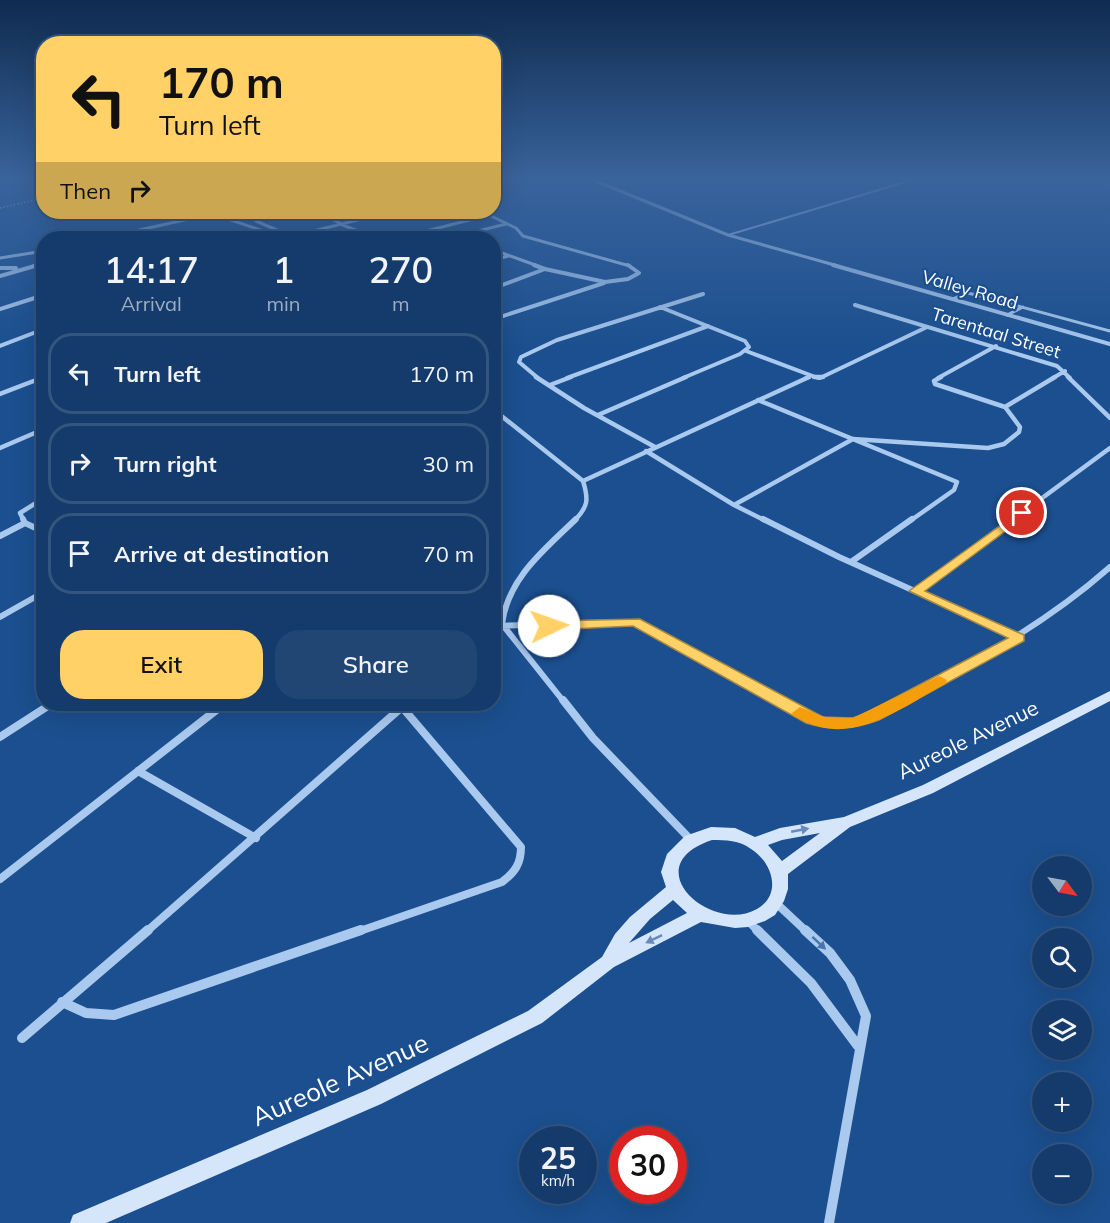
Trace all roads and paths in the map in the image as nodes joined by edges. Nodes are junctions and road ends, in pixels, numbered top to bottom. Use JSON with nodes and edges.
{"nodes":[{"id":1,"x":521,"y":234,"type":"edge"},
{"id":2,"x":731,"y":234,"type":"edge"},
{"id":3,"x":728,"y":235,"type":"joint"},
{"id":4,"x":36,"y":250,"type":"edge"},
{"id":5,"x":501,"y":253,"type":"edge"},
{"id":6,"x":0,"y":256,"type":"edge"},
{"id":7,"x":509,"y":256,"type":"junction"},
{"id":8,"x":501,"y":258,"type":"edge"},
{"id":9,"x":36,"y":265,"type":"edge"},
{"id":10,"x":0,"y":268,"type":"edge"},
{"id":11,"x":22,"y":268,"type":"junction"},
{"id":12,"x":544,"y":269,"type":"junction"},
{"id":13,"x":0,"y":276,"type":"edge"},
{"id":14,"x":605,"y":283,"type":"junction"},
{"id":15,"x":501,"y":285,"type":"edge"},
{"id":16,"x":703,"y":294,"type":"dead end"},
{"id":17,"x":36,"y":298,"type":"edge"},
{"id":18,"x":953,"y":299,"type":"junction"},
{"id":19,"x":855,"y":305,"type":"dead end"},
{"id":20,"x":660,"y":307,"type":"junction"},
{"id":21,"x":1023,"y":307,"type":"junction"},
{"id":22,"x":0,"y":309,"type":"edge"},
{"id":23,"x":1007,"y":315,"type":"junction"},
{"id":24,"x":501,"y":317,"type":"edge"},
{"id":25,"x":708,"y":326,"type":"junction"},
{"id":26,"x":927,"y":327,"type":"junction"},
{"id":27,"x":1110,"y":331,"type":"edge"},
{"id":28,"x":36,"y":332,"type":"edge"},
{"id":29,"x":1109,"y":344,"type":"edge"},
{"id":30,"x":0,"y":346,"type":"edge"},
{"id":31,"x":996,"y":346,"type":"junction"},
{"id":32,"x":746,"y":351,"type":"junction"},
{"id":33,"x":1065,"y":370,"type":"junction"},
{"id":34,"x":809,"y":377,"type":"junction"},
{"id":35,"x":36,"y":380,"type":"edge"},
{"id":36,"x":550,"y":386,"type":"junction"},
{"id":37,"x":0,"y":394,"type":"edge"},
{"id":38,"x":758,"y":400,"type":"junction"},
{"id":39,"x":1005,"y":406,"type":"junction"},
{"id":40,"x":598,"y":415,"type":"junction"},
{"id":41,"x":501,"y":416,"type":"edge"},
{"id":42,"x":1110,"y":418,"type":"edge"},
{"id":43,"x":36,"y":432,"type":"edge"},
{"id":44,"x":853,"y":439,"type":"junction"},
{"id":45,"x":655,"y":447,"type":"junction"},
{"id":46,"x":0,"y":448,"type":"edge"},
{"id":47,"x":1110,"y":448,"type":"edge"},
{"id":48,"x":646,"y":451,"type":"junction"},
{"id":49,"x":583,"y":481,"type":"junction"},
{"id":50,"x":36,"y":503,"type":"edge"},
{"id":51,"x":734,"y":505,"type":"junction"},
{"id":52,"x":25,"y":523,"type":"junction"},
{"id":53,"x":36,"y":528,"type":"edge"},
{"id":54,"x":0,"y":536,"type":"edge"},
{"id":55,"x":850,"y":562,"type":"junction"},
{"id":56,"x":1110,"y":567,"type":"edge"},
{"id":57,"x":916,"y":591,"type":"junction"},
{"id":58,"x":36,"y":596,"type":"edge"},
{"id":59,"x":501,"y":611,"type":"edge"},
{"id":60,"x":0,"y":617,"type":"edge"},
{"id":61,"x":501,"y":625,"type":"edge"},
{"id":62,"x":501,"y":629,"type":"edge"},
{"id":63,"x":1019,"y":638,"type":"junction"},
{"id":64,"x":1109,"y":698,"type":"edge"},
{"id":65,"x":40,"y":711,"type":"edge"},
{"id":66,"x":215,"y":711,"type":"edge"},
{"id":67,"x":394,"y":711,"type":"edge"},
{"id":68,"x":406,"y":711,"type":"edge"},
{"id":69,"x":0,"y":736,"type":"edge"},
{"id":70,"x":138,"y":771,"type":"junction"},
{"id":71,"x":845,"y":823,"type":"junction"},
{"id":72,"x":256,"y":838,"type":"junction"},
{"id":73,"x":690,"y":839,"type":"junction"},
{"id":74,"x":756,"y":843,"type":"junction"},
{"id":75,"x":779,"y":872,"type":"junction"},
{"id":76,"x":0,"y":879,"type":"edge"},
{"id":77,"x":674,"y":891,"type":"junction"},
{"id":78,"x":776,"y":903,"type":"junction"},
{"id":79,"x":700,"y":915,"type":"junction"},
{"id":80,"x":748,"y":920,"type":"junction"},
{"id":81,"x":608,"y":962,"type":"junction"},
{"id":82,"x":62,"y":1002,"type":"junction"},
{"id":83,"x":22,"y":1038,"type":"dead end"},
{"id":84,"x":858,"y":1046,"type":"junction"},
{"id":85,"x":81,"y":1223,"type":"edge"},
{"id":86,"x":829,"y":1223,"type":"edge"}],
"edges":[{"from":1,"to":14,"type":"street"},
{"from":2,"to":3,"type":"lane"},
{"from":3,"to":18,"type":"street","name":"Valley Road"},
{"from":4,"to":6,"type":"street"},
{"from":5,"to":7,"type":"street"},
{"from":7,"to":8,"type":"street"},
{"from":7,"to":12,"type":"street"},
{"from":9,"to":11,"type":"street"},
{"from":10,"to":11,"type":"street"},
{"from":11,"to":13,"type":"street"},
{"from":12,"to":14,"type":"street"},
{"from":12,"to":15,"type":"street"},
{"from":14,"to":24,"type":"street"},
{"from":16,"to":20,"type":"street"},
{"from":17,"to":22,"type":"street"},
{"from":18,"to":21,"type":"lane"},
{"from":18,"to":23,"type":"street","name":"Valley Road"},
{"from":19,"to":26,"type":"street","name":"Tarentaal Street"},
{"from":20,"to":25,"type":"street"},
{"from":20,"to":36,"type":"street"},
{"from":21,"to":23,"type":"lane"},
{"from":21,"to":27,"type":"lane"},
{"from":23,"to":29,"type":"street","name":"Valley Road"},
{"from":25,"to":32,"type":"street"},
{"from":25,"to":36,"type":"street"},
{"from":26,"to":31,"type":"street","name":"Tarentaal Street"},
{"from":26,"to":34,"type":"street"},
{"from":28,"to":30,"type":"street"},
{"from":31,"to":33,"type":"street","name":"Tarentaal Street"},
{"from":31,"to":39,"type":"street"},
{"from":32,"to":34,"type":"street"},
{"from":32,"to":40,"type":"street"},
{"from":33,"to":39,"type":"street"},
{"from":33,"to":42,"type":"street","name":"Tarentaal Street"},
{"from":34,"to":38,"type":"street"},
{"from":35,"to":37,"type":"street"},
{"from":36,"to":40,"type":"street"},
{"from":38,"to":44,"type":"street"},
{"from":38,"to":45,"type":"street"},
{"from":39,"to":44,"type":"street"},
{"from":40,"to":45,"type":"street"},
{"from":41,"to":49,"type":"street"},
{"from":43,"to":46,"type":"street"},
{"from":44,"to":51,"type":"street"},
{"from":44,"to":55,"type":"street"},
{"from":45,"to":48,"type":"street"},
{"from":47,"to":57,"type":"street"},
{"from":48,"to":49,"type":"street"},
{"from":48,"to":51,"type":"street"},
{"from":49,"to":59,"type":"street"},
{"from":50,"to":52,"type":"street"},
{"from":51,"to":55,"type":"street"},
{"from":52,"to":53,"type":"street"},
{"from":52,"to":54,"type":"street"},
{"from":55,"to":57,"type":"street"},
{"from":56,"to":63,"type":"street"},
{"from":57,"to":63,"type":"street"},
{"from":58,"to":60,"type":"street"},
{"from":61,"to":63,"type":"street"},
{"from":62,"to":73,"type":"street"},
{"from":64,"to":71,"type":"street","name":"Aureole Avenue"},
{"from":65,"to":69,"type":"street"},
{"from":66,"to":70,"type":"street"},
{"from":67,"to":72,"type":"street"},
{"from":68,"to":82,"type":"street"},
{"from":70,"to":72,"type":"street"},
{"from":70,"to":76,"type":"street"},
{"from":74,"to":71,"type":"street","name":"Aureole Avenue","one_way":true},
{"from":71,"to":75,"type":"street","name":"Aureole Avenue"},
{"from":72,"to":82,"type":"street"},
{"from":73,"to":74,"type":"street"},
{"from":73,"to":77,"type":"street"},
{"from":74,"to":75,"type":"street"},
{"from":75,"to":78,"type":"street"},
{"from":77,"to":79,"type":"street"},
{"from":77,"to":81,"type":"street","name":"Aureole Avenue"},
{"from":78,"to":80,"type":"street"},
{"from":78,"to":84,"type":"street","one_way":true},
{"from":79,"to":80,"type":"street"},
{"from":79,"to":81,"type":"street","name":"Aureole Avenue","one_way":true},
{"from":80,"to":84,"type":"street"},
{"from":81,"to":85,"type":"street","name":"Aureole Avenue"},
{"from":82,"to":83,"type":"street"},
{"from":84,"to":86,"type":"street"}]}
